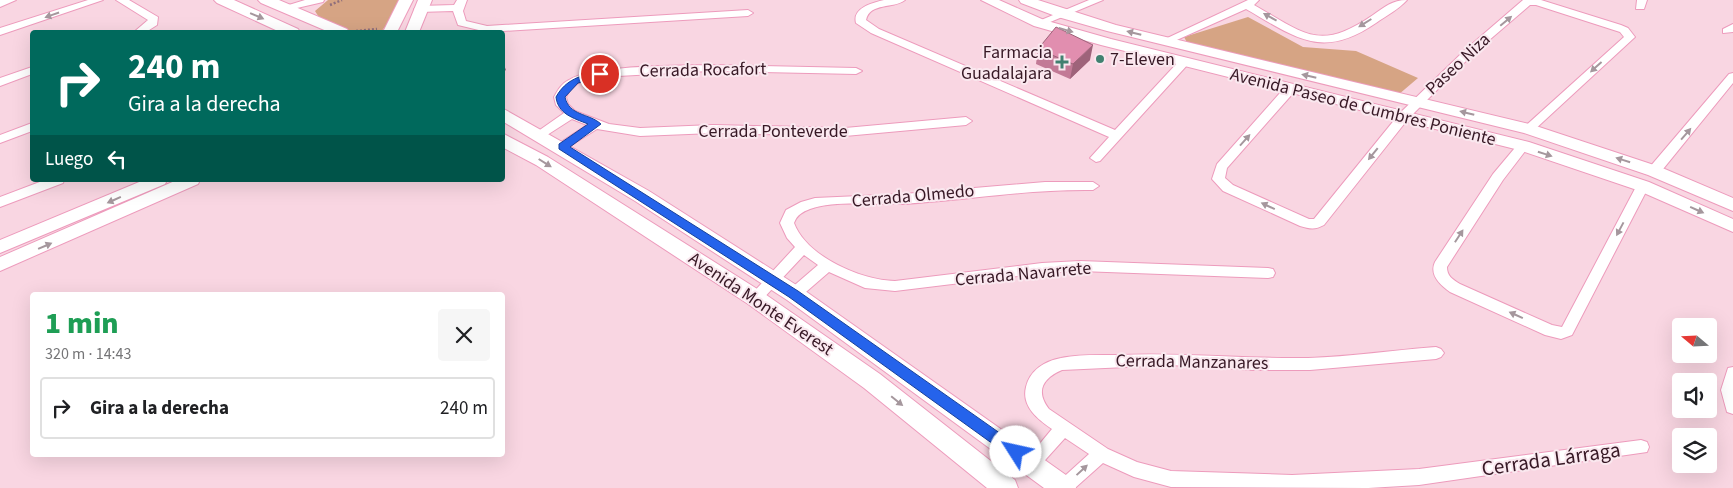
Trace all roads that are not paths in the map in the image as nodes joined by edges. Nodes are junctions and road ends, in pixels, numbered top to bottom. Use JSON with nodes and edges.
{"nodes":[{"id":1,"x":11,"y":0,"type":"edge"},
{"id":2,"x":98,"y":0,"type":"edge"},
{"id":3,"x":121,"y":0,"type":"edge"},
{"id":4,"x":222,"y":0,"type":"edge"},
{"id":5,"x":266,"y":0,"type":"edge"},
{"id":6,"x":406,"y":0,"type":"edge"},
{"id":7,"x":900,"y":0,"type":"edge"},
{"id":8,"x":988,"y":0,"type":"edge"},
{"id":9,"x":1026,"y":0,"type":"edge"},
{"id":10,"x":1098,"y":0,"type":"edge"},
{"id":11,"x":1402,"y":0,"type":"edge"},
{"id":12,"x":1252,"y":2,"type":"edge"},
{"id":13,"x":323,"y":3,"type":"edge"},
{"id":14,"x":460,"y":3,"type":"edge"},
{"id":15,"x":0,"y":4,"type":"edge"},
{"id":16,"x":422,"y":5,"type":"edge"},
{"id":17,"x":284,"y":8,"type":"junction"},
{"id":18,"x":748,"y":13,"type":"dead end"},
{"id":19,"x":1062,"y":14,"type":"junction"},
{"id":20,"x":1039,"y":22,"type":"junction"},
{"id":21,"x":143,"y":30,"type":"edge"},
{"id":22,"x":288,"y":30,"type":"edge"},
{"id":23,"x":342,"y":30,"type":"edge"},
{"id":24,"x":385,"y":30,"type":"edge"},
{"id":25,"x":413,"y":30,"type":"edge"},
{"id":26,"x":0,"y":32,"type":"edge"},
{"id":27,"x":1327,"y":40,"type":"joint"},
{"id":28,"x":1166,"y":41,"type":"junction"},
{"id":29,"x":1184,"y":62,"type":"junction"},
{"id":30,"x":30,"y":71,"type":"edge"},
{"id":31,"x":856,"y":71,"type":"dead end"},
{"id":32,"x":1733,"y":76,"type":"edge"},
{"id":33,"x":0,"y":82,"type":"edge"},
{"id":34,"x":1291,"y":88,"type":"junction"},
{"id":35,"x":1418,"y":101,"type":"junction"},
{"id":36,"x":505,"y":115,"type":"edge"},
{"id":37,"x":576,"y":116,"type":"junction"},
{"id":38,"x":1404,"y":116,"type":"junction"},
{"id":39,"x":966,"y":121,"type":"dead end"},
{"id":40,"x":596,"y":124,"type":"junction"},
{"id":41,"x":30,"y":128,"type":"edge"},
{"id":42,"x":1528,"y":129,"type":"junction"},
{"id":43,"x":540,"y":134,"type":"junction"},
{"id":44,"x":1116,"y":135,"type":"junction"},
{"id":45,"x":0,"y":139,"type":"edge"},
{"id":46,"x":505,"y":141,"type":"edge"},
{"id":47,"x":1523,"y":146,"type":"junction"},
{"id":48,"x":562,"y":147,"type":"junction"},
{"id":49,"x":1096,"y":158,"type":"dead end"},
{"id":50,"x":1654,"y":171,"type":"junction"},
{"id":51,"x":53,"y":182,"type":"edge"},
{"id":52,"x":154,"y":182,"type":"edge"},
{"id":53,"x":187,"y":182,"type":"edge"},
{"id":54,"x":1093,"y":186,"type":"dead end"},
{"id":55,"x":1643,"y":186,"type":"junction"},
{"id":56,"x":642,"y":196,"type":"junction"},
{"id":57,"x":0,"y":202,"type":"edge"},
{"id":58,"x":1733,"y":204,"type":"edge"},
{"id":59,"x":619,"y":211,"type":"junction"},
{"id":60,"x":1313,"y":225,"type":"joint"},
{"id":61,"x":1733,"y":226,"type":"edge"},
{"id":62,"x":0,"y":247,"type":"edge"},
{"id":63,"x":803,"y":248,"type":"junction"},
{"id":64,"x":815,"y":256,"type":"joint"},
{"id":65,"x":0,"y":264,"type":"edge"},
{"id":66,"x":828,"y":265,"type":"junction"},
{"id":67,"x":1268,"y":272,"type":"dead end"},
{"id":68,"x":772,"y":280,"type":"junction"},
{"id":69,"x":794,"y":294,"type":"junction"},
{"id":70,"x":755,"y":298,"type":"junction"},
{"id":71,"x":1436,"y":353,"type":"dead end"},
{"id":72,"x":894,"y":365,"type":"junction"},
{"id":73,"x":1733,"y":373,"type":"edge"},
{"id":74,"x":872,"y":381,"type":"junction"},
{"id":75,"x":1733,"y":407,"type":"edge"},
{"id":76,"x":1063,"y":428,"type":"junction"},
{"id":77,"x":1082,"y":440,"type":"joint"},
{"id":78,"x":1641,"y":447,"type":"dead end"},
{"id":79,"x":1102,"y":454,"type":"junction"},
{"id":80,"x":1032,"y":464,"type":"junction"},
{"id":81,"x":1006,"y":488,"type":"edge"},
{"id":82,"x":1064,"y":488,"type":"edge"}],
"edges":[{"from":1,"to":15,"type":"street"},
{"from":2,"to":26,"type":"street","one_way":true},
{"from":3,"to":21,"type":"street"},
{"from":4,"to":22,"type":"main road","one_way":true},
{"from":5,"to":17,"type":"main road"},
{"from":6,"to":24,"type":"street"},
{"from":7,"to":44,"type":"street"},
{"from":8,"to":20,"type":"street","name":"Avenida Paseo de Cumbres Poniente"},
{"from":9,"to":19,"type":"street","name":"Avenida Paseo de Cumbres Poniente"},
{"from":10,"to":19,"type":"street"},
{"from":11,"to":27,"type":"street","one_way":true},
{"from":27,"to":12,"type":"street","one_way":true},
{"from":12,"to":28,"type":"street"},
{"from":13,"to":17,"type":"street"},
{"from":14,"to":16,"type":"street"},
{"from":14,"to":18,"type":"street"},
{"from":16,"to":25,"type":"street"},
{"from":17,"to":23,"type":"main road"},
{"from":19,"to":20,"type":"street"},
{"from":28,"to":19,"type":"street","name":"Avenida Paseo de Cumbres Poniente","one_way":true},
{"from":20,"to":29,"type":"street","name":"Avenida Paseo de Cumbres Poniente","one_way":true},
{"from":35,"to":28,"type":"street","name":"Avenida Paseo de Cumbres Poniente","one_way":true},
{"from":29,"to":34,"type":"street","name":"Avenida Paseo de Cumbres Poniente"},
{"from":29,"to":44,"type":"street"},
{"from":30,"to":33,"type":"street"},
{"from":31,"to":37,"type":"street","name":"Cerrada Rocafort"},
{"from":50,"to":32,"type":"street","one_way":true},
{"from":34,"to":38,"type":"street","name":"Avenida Paseo de Cumbres Poniente"},
{"from":60,"to":34,"type":"street","one_way":true},
{"from":35,"to":38,"type":"street","name":"Paseo Niza"},
{"from":42,"to":35,"type":"street","name":"Avenida Paseo de Cumbres Poniente","one_way":true},
{"from":35,"to":42,"type":"street","name":"Paseo Niza","one_way":true},
{"from":36,"to":43,"type":"main road","name":"Avenida Monte Everest"},
{"from":37,"to":40,"type":"street","name":"Cerrada Ponteverde"},
{"from":37,"to":43,"type":"street"},
{"from":38,"to":47,"type":"street","name":"Avenida Paseo de Cumbres Poniente"},
{"from":38,"to":60,"type":"street","name":"Paseo Niza","one_way":true},
{"from":39,"to":40,"type":"street","name":"Cerrada Ponteverde"},
{"from":40,"to":48,"type":"street"},
{"from":41,"to":45,"type":"street"},
{"from":50,"to":42,"type":"street","name":"Avenida Paseo de Cumbres Poniente","one_way":true},
{"from":43,"to":48,"type":"main road","name":"Avenida Monte Everest"},
{"from":44,"to":49,"type":"street"},
{"from":46,"to":59,"type":"main road","name":"Avenida Monte Everest","one_way":true},
{"from":47,"to":55,"type":"street","name":"Avenida Paseo de Cumbres Poniente","one_way":true},
{"from":55,"to":47,"type":"street","one_way":true},
{"from":48,"to":56,"type":"main road","name":"Avenida Monte Everest"},
{"from":50,"to":58,"type":"street","name":"Avenida Paseo de Cumbres Poniente"},
{"from":51,"to":57,"type":"street"},
{"from":52,"to":62,"type":"street","one_way":true},
{"from":65,"to":53,"type":"street","one_way":true},
{"from":54,"to":63,"type":"street","name":"Cerrada Olmedo"},
{"from":55,"to":61,"type":"street","name":"Avenida Paseo de Cumbres Poniente","one_way":true},
{"from":56,"to":59,"type":"main road"},
{"from":56,"to":68,"type":"main road","name":"Avenida Monte Everest"},
{"from":59,"to":70,"type":"main road","name":"Avenida Monte Everest"},
{"from":63,"to":64,"type":"street","name":"Cerrada Olmedo"},
{"from":63,"to":68,"type":"street"},
{"from":64,"to":66,"type":"street","name":"Cerrada Navarrete"},
{"from":66,"to":67,"type":"street","name":"Cerrada Navarrete"},
{"from":66,"to":69,"type":"street"},
{"from":68,"to":69,"type":"main road","name":"Avenida Monte Everest"},
{"from":68,"to":70,"type":"street"},
{"from":69,"to":72,"type":"main road","name":"Avenida Monte Everest"},
{"from":70,"to":74,"type":"main road","name":"Avenida Monte Everest"},
{"from":71,"to":76,"type":"street","name":"Cerrada Manzanares"},
{"from":72,"to":74,"type":"main road"},
{"from":72,"to":80,"type":"main road","name":"Avenida Monte Everest"},
{"from":73,"to":75,"type":"street"},
{"from":74,"to":81,"type":"main road","name":"Avenida Monte Everest","one_way":true},
{"from":76,"to":77,"type":"street","name":"Cerrada Manzanares"},
{"from":76,"to":80,"type":"street"},
{"from":77,"to":79,"type":"street","name":"Cerrada Lárraga"},
{"from":78,"to":79,"type":"street","name":"Cerrada Lárraga"},
{"from":82,"to":79,"type":"street","one_way":true},
{"from":80,"to":82,"type":"main road","name":"Avenida Monte Everest"}]}
